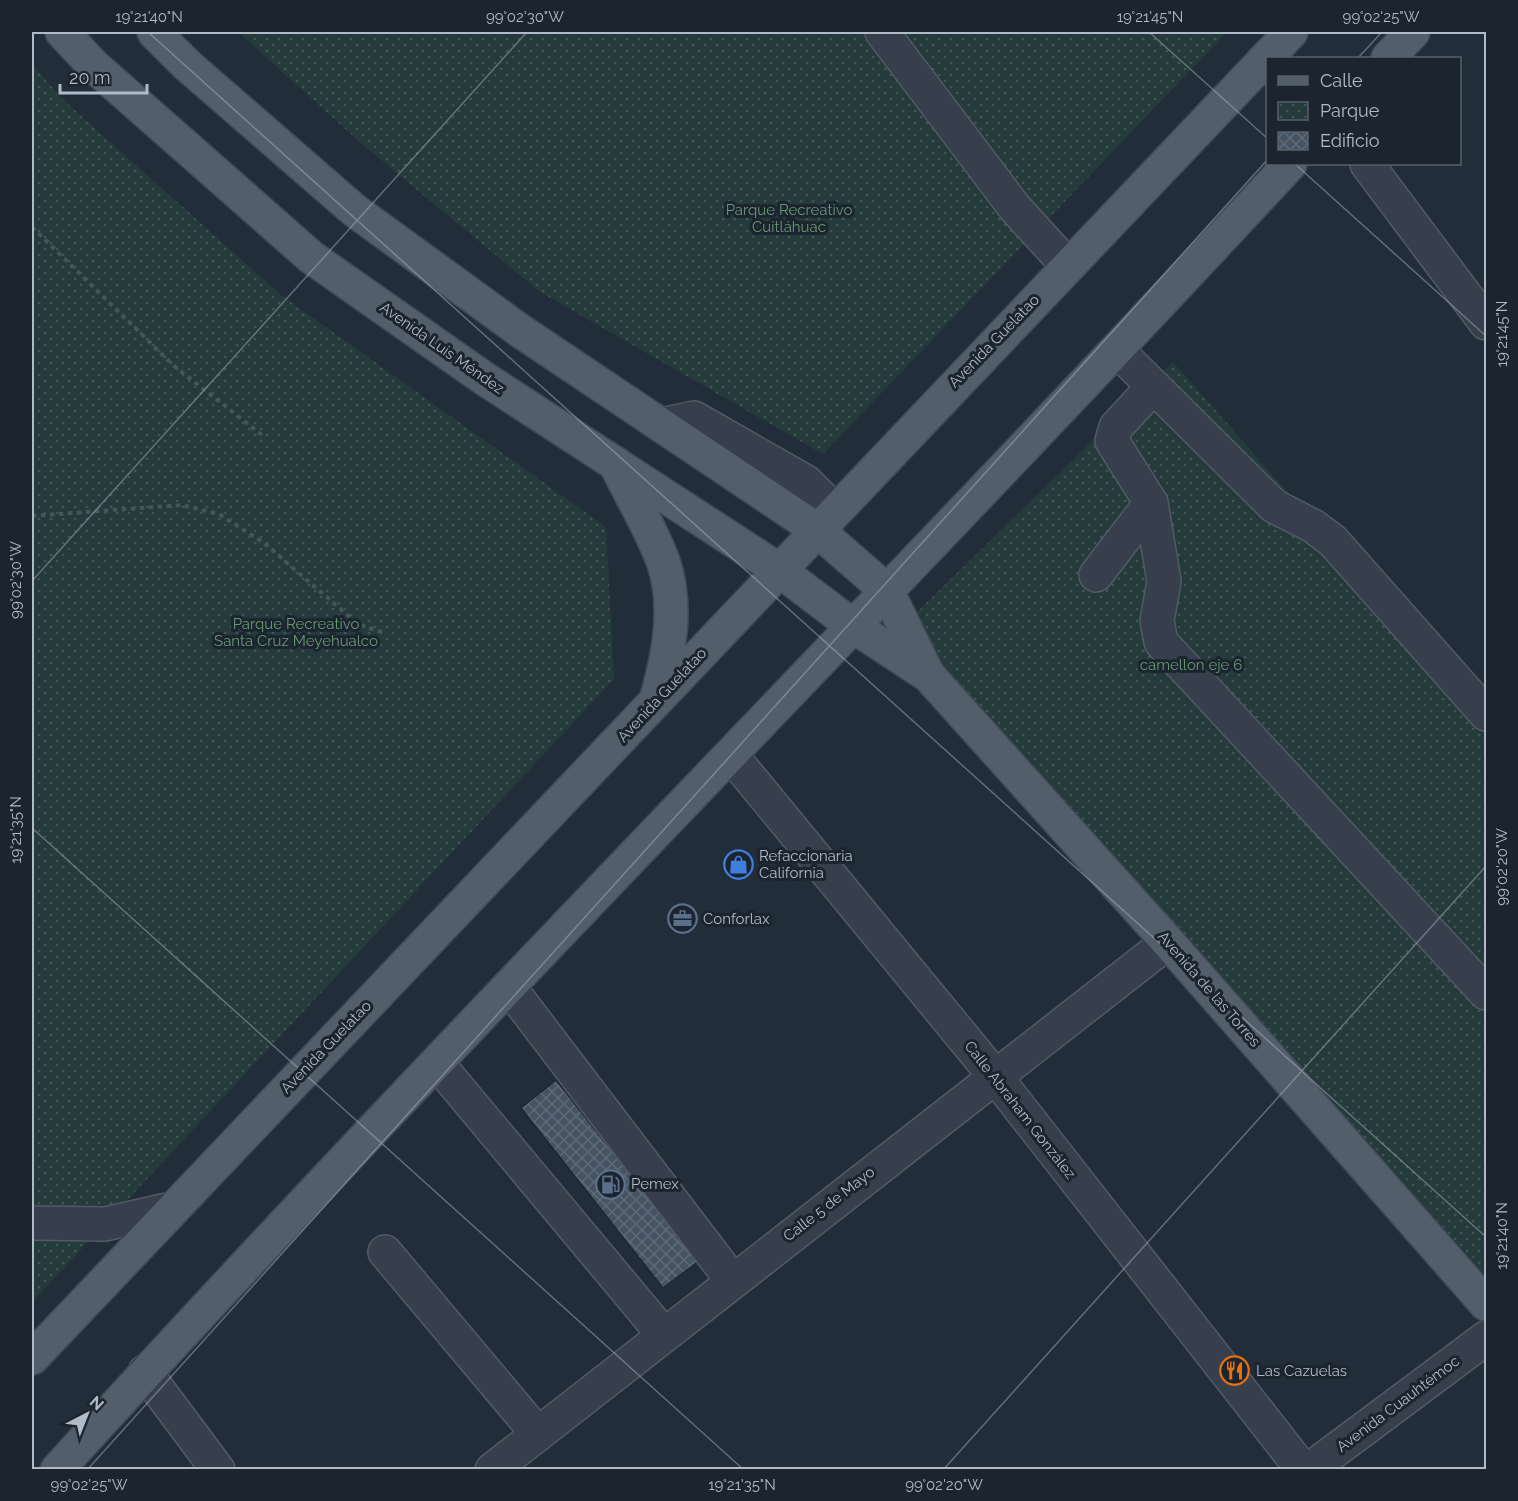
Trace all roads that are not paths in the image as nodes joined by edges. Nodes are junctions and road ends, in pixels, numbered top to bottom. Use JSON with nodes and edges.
{"nodes":[{"id":1,"x":62,"y":32,"type":"edge"},
{"id":2,"x":154,"y":32,"type":"edge"},
{"id":3,"x":882,"y":32,"type":"edge"},
{"id":4,"x":1291,"y":32,"type":"edge"},
{"id":5,"x":1413,"y":32,"type":"edge"},
{"id":6,"x":1267,"y":57,"type":"edge"},
{"id":7,"x":1389,"y":57,"type":"edge"},
{"id":8,"x":1266,"y":58,"type":"edge"},
{"id":9,"x":1289,"y":165,"type":"edge"},
{"id":10,"x":1368,"y":165,"type":"edge"},
{"id":11,"x":1067,"y":265,"type":"junction"},
{"id":12,"x":1485,"y":319,"type":"edge"},
{"id":13,"x":1117,"y":350,"type":"junction"},
{"id":14,"x":1153,"y":387,"type":"junction"},
{"id":15,"x":615,"y":463,"type":"junction"},
{"id":16,"x":1151,"y":503,"type":"junction"},
{"id":17,"x":816,"y":529,"type":"junction"},
{"id":18,"x":779,"y":570,"type":"junction"},
{"id":19,"x":1096,"y":575,"type":"dead end"},
{"id":20,"x":886,"y":591,"type":"junction"},
{"id":21,"x":853,"y":626,"type":"junction"},
{"id":22,"x":929,"y":676,"type":"junction"},
{"id":23,"x":655,"y":703,"type":"junction"},
{"id":24,"x":1486,"y":714,"type":"edge"},
{"id":25,"x":731,"y":755,"type":"junction"},
{"id":26,"x":1168,"y":942,"type":"junction"},
{"id":27,"x":509,"y":987,"type":"junction"},
{"id":28,"x":1486,"y":993,"type":"edge"},
{"id":29,"x":437,"y":1063,"type":"junction"},
{"id":30,"x":994,"y":1075,"type":"junction"},
{"id":31,"x":171,"y":1209,"type":"junction"},
{"id":32,"x":32,"y":1223,"type":"edge"},
{"id":33,"x":385,"y":1252,"type":"dead end"},
{"id":34,"x":732,"y":1280,"type":"junction"},
{"id":35,"x":1486,"y":1304,"type":"edge"},
{"id":36,"x":664,"y":1335,"type":"junction"},
{"id":37,"x":1486,"y":1338,"type":"edge"},
{"id":38,"x":32,"y":1358,"type":"edge"},
{"id":39,"x":146,"y":1372,"type":"junction"},
{"id":40,"x":538,"y":1434,"type":"junction"},
{"id":41,"x":57,"y":1470,"type":"edge"},
{"id":42,"x":218,"y":1470,"type":"edge"},
{"id":43,"x":492,"y":1470,"type":"edge"},
{"id":44,"x":1303,"y":1470,"type":"edge"},
{"id":45,"x":1309,"y":1470,"type":"edge"}],
"edges":[{"from":1,"to":15,"type":"main road","name":"Avenida Luis Méndez"},
{"from":2,"to":17,"type":"main road"},
{"from":3,"to":11,"type":"street"},
{"from":4,"to":6,"type":"main road","name":"Avenida Guelatao"},
{"from":5,"to":7,"type":"main road"},
{"from":8,"to":11,"type":"main road","name":"Avenida Guelatao"},
{"from":9,"to":13,"type":"main road"},
{"from":10,"to":12,"type":"street"},
{"from":11,"to":17,"type":"main road","name":"Avenida Guelatao"},
{"from":13,"to":14,"type":"street"},
{"from":13,"to":20,"type":"main road"},
{"from":14,"to":16,"type":"street"},
{"from":14,"to":24,"type":"street"},
{"from":15,"to":18,"type":"main road","name":"Avenida Luis Méndez"},
{"from":15,"to":23,"type":"main road"},
{"from":16,"to":19,"type":"street"},
{"from":16,"to":28,"type":"street"},
{"from":17,"to":18,"type":"main road","name":"Avenida Guelatao"},
{"from":17,"to":20,"type":"main road"},
{"from":18,"to":21,"type":"main road","name":"Avenida Luis Méndez"},
{"from":18,"to":23,"type":"main road","name":"Avenida Guelatao"},
{"from":20,"to":21,"type":"main road"},
{"from":20,"to":22,"type":"main road","name":"Avenida de las Torres"},
{"from":21,"to":22,"type":"main road","name":"Avenida de las Torres"},
{"from":21,"to":25,"type":"main road"},
{"from":22,"to":26,"type":"main road","name":"Avenida de las Torres"},
{"from":23,"to":31,"type":"main road","name":"Avenida Guelatao"},
{"from":25,"to":27,"type":"main road"},
{"from":25,"to":30,"type":"street","name":"Calle Abraham González"},
{"from":26,"to":30,"type":"street","name":"Calle 5 de Mayo"},
{"from":26,"to":35,"type":"main road","name":"Avenida de las Torres"},
{"from":27,"to":29,"type":"main road"},
{"from":27,"to":34,"type":"street"},
{"from":29,"to":36,"type":"street"},
{"from":29,"to":39,"type":"main road"},
{"from":30,"to":34,"type":"street","name":"Calle 5 de Mayo"},
{"from":30,"to":44,"type":"street","name":"Calle Abraham González"},
{"from":31,"to":32,"type":"street"},
{"from":31,"to":38,"type":"main road","name":"Avenida Guelatao"},
{"from":33,"to":40,"type":"street"},
{"from":34,"to":36,"type":"street","name":"Calle 5 de Mayo"},
{"from":36,"to":40,"type":"street","name":"Calle 5 de Mayo"},
{"from":37,"to":45,"type":"street","name":"Avenida Cuauhtémoc"},
{"from":39,"to":41,"type":"main road"},
{"from":39,"to":42,"type":"street"},
{"from":40,"to":43,"type":"street","name":"Calle 5 de Mayo"}]}
